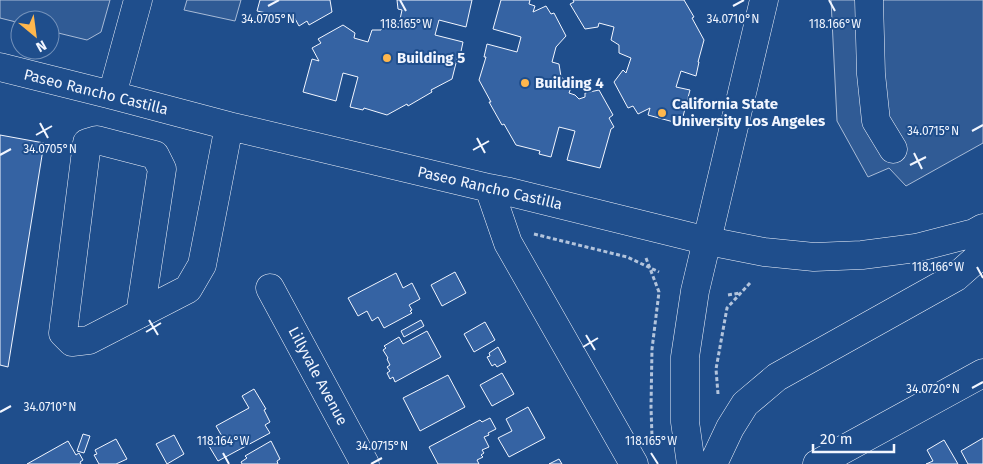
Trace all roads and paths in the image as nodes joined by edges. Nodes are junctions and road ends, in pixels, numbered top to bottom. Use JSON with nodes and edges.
{"nodes":[{"id":1,"x":138,"y":0,"type":"edge"},
{"id":2,"x":764,"y":0,"type":"edge"},
{"id":3,"x":869,"y":0,"type":"edge"},
{"id":4,"x":0,"y":67,"type":"edge"},
{"id":5,"x":112,"y":94,"type":"junction"},
{"id":6,"x":229,"y":126,"type":"junction"},
{"id":7,"x":893,"y":149,"type":"dead end"},
{"id":8,"x":489,"y":188,"type":"junction"},
{"id":9,"x":983,"y":228,"type":"edge"},
{"id":10,"x":533,"y":234,"type":"dead end"},
{"id":11,"x":708,"y":241,"type":"junction"},
{"id":12,"x":983,"y":253,"type":"edge"},
{"id":13,"x":646,"y":258,"type":"dead end"},
{"id":14,"x":649,"y":268,"type":"junction"},
{"id":15,"x":659,"y":272,"type":"dead end"},
{"id":16,"x":750,"y":283,"type":"dead end"},
{"id":17,"x":270,"y":288,"type":"dead end"},
{"id":18,"x":740,"y":293,"type":"junction"},
{"id":19,"x":728,"y":295,"type":"dead end"},
{"id":20,"x":140,"y":314,"type":"junction"},
{"id":21,"x":983,"y":373,"type":"edge"},
{"id":22,"x":725,"y":400,"type":"dead end"},
{"id":23,"x":641,"y":454,"type":"edge"},
{"id":24,"x":365,"y":464,"type":"edge"},
{"id":25,"x":691,"y":464,"type":"edge"},
{"id":26,"x":714,"y":464,"type":"edge"},
{"id":27,"x":817,"y":464,"type":"edge"}],
"edges":[{"from":1,"to":5,"type":"street"},
{"from":2,"to":11,"type":"street"},
{"from":3,"to":7,"type":"street"},
{"from":4,"to":5,"type":"street","name":"Paseo Rancho Castilla"},
{"from":5,"to":6,"type":"street","name":"Paseo Rancho Castilla"},
{"from":6,"to":8,"type":"street","name":"Paseo Rancho Castilla"},
{"from":6,"to":20,"type":"street"},
{"from":8,"to":11,"type":"street","name":"Paseo Rancho Castilla"},
{"from":8,"to":23,"type":"street"},
{"from":9,"to":11,"type":"street","name":"Paseo Rancho Castilla"},
{"from":10,"to":14,"type":"path"},
{"from":11,"to":25,"type":"street"},
{"from":12,"to":26,"type":"street"},
{"from":13,"to":14,"type":"path"},
{"from":14,"to":15,"type":"path"},
{"from":14,"to":23,"type":"path"},
{"from":16,"to":18,"type":"path"},
{"from":17,"to":24,"type":"street","name":"Lillyvale Avenue"},
{"from":18,"to":19,"type":"path"},
{"from":18,"to":22,"type":"path"},
{"from":20,"to":20,"type":"street"},
{"from":21,"to":27,"type":"street"}]}
